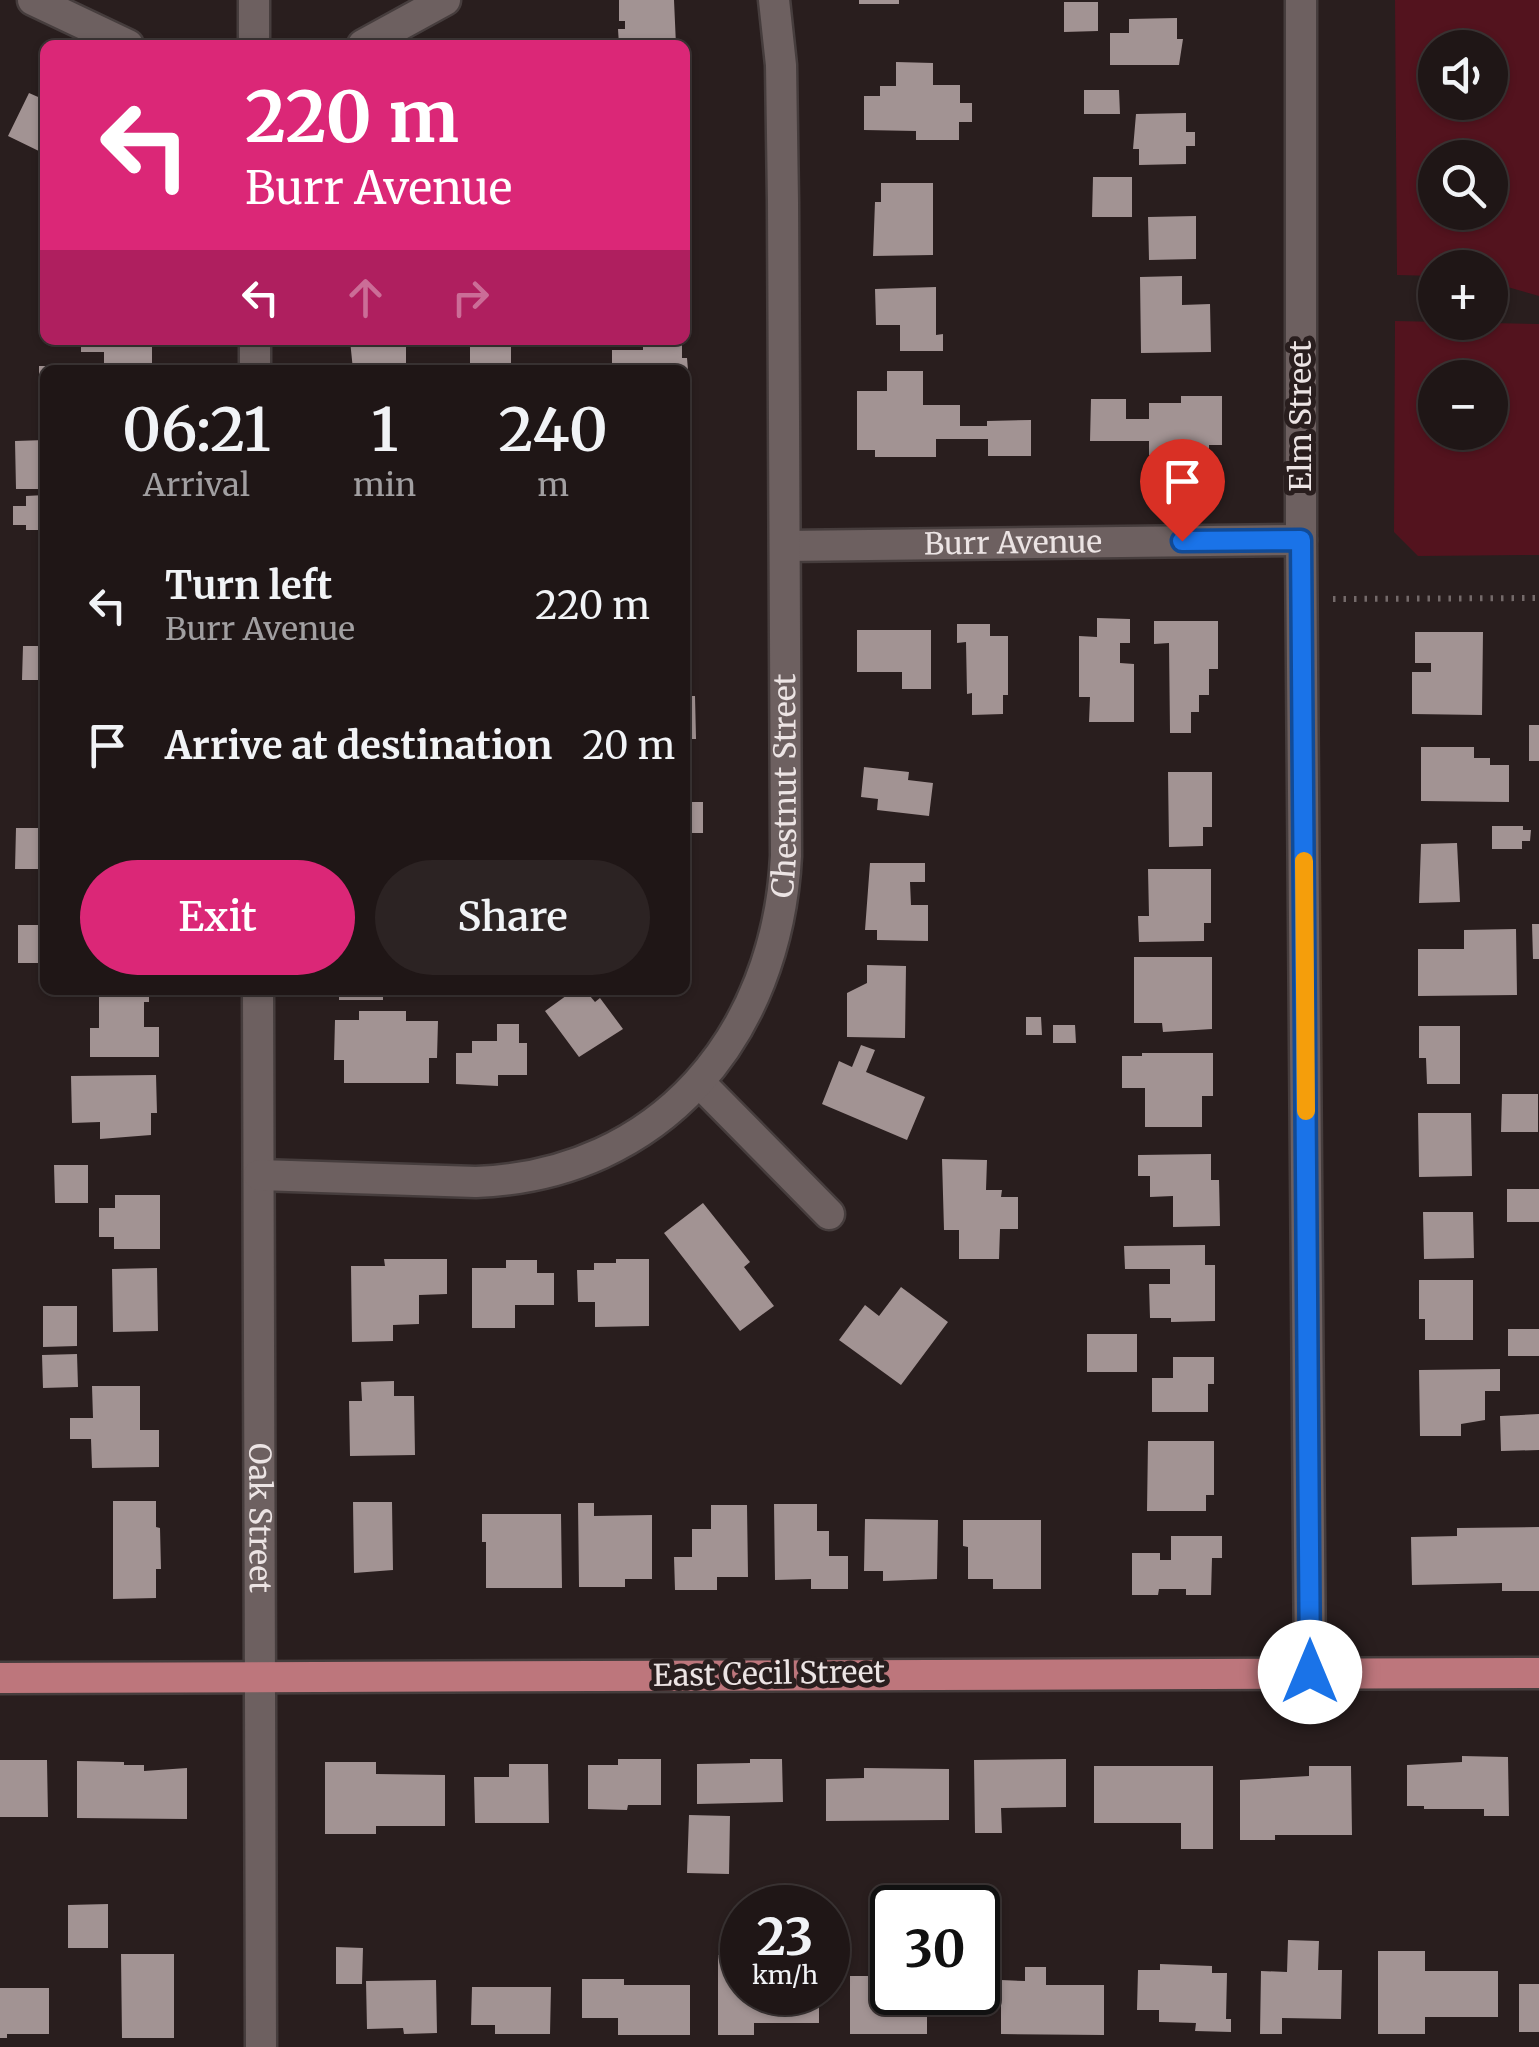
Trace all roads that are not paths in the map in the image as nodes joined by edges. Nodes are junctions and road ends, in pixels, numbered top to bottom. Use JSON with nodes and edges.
{"nodes":[{"id":1,"x":33,"y":0,"type":"edge"},
{"id":2,"x":254,"y":0,"type":"edge"},
{"id":3,"x":445,"y":0,"type":"edge"},
{"id":4,"x":774,"y":0,"type":"edge"},
{"id":5,"x":1301,"y":0,"type":"edge"},
{"id":6,"x":117,"y":40,"type":"edge"},
{"id":7,"x":254,"y":40,"type":"edge"},
{"id":8,"x":372,"y":40,"type":"edge"},
{"id":9,"x":1301,"y":540,"type":"junction"},
{"id":10,"x":785,"y":546,"type":"junction"},
{"id":11,"x":258,"y":995,"type":"edge"},
{"id":12,"x":700,"y":1083,"type":"junction"},
{"id":13,"x":259,"y":1175,"type":"junction"},
{"id":14,"x":828,"y":1214,"type":"dead end"},
{"id":15,"x":1310,"y":1672,"type":"junction"},
{"id":16,"x":1539,"y":1673,"type":"edge"},
{"id":17,"x":0,"y":1678,"type":"edge"},
{"id":18,"x":260,"y":1678,"type":"junction"},
{"id":19,"x":261,"y":2047,"type":"edge"}],
"edges":[{"from":1,"to":6,"type":"street"},
{"from":2,"to":7,"type":"street"},
{"from":3,"to":8,"type":"street"},
{"from":4,"to":10,"type":"street","name":"Chestnut Street"},
{"from":5,"to":9,"type":"street","name":"Elm Street"},
{"from":9,"to":10,"type":"street","name":"Burr Avenue"},
{"from":9,"to":15,"type":"street","name":"Elm Street"},
{"from":10,"to":12,"type":"street","name":"Chestnut Street"},
{"from":11,"to":13,"type":"street","name":"Oak Street"},
{"from":12,"to":13,"type":"street","name":"Chestnut Street"},
{"from":12,"to":14,"type":"street"},
{"from":13,"to":18,"type":"street","name":"Oak Street"},
{"from":15,"to":16,"type":"main road","name":"East Cecil Street"},
{"from":15,"to":18,"type":"main road","name":"East Cecil Street"},
{"from":17,"to":18,"type":"main road","name":"East Cecil Street"},
{"from":18,"to":19,"type":"street","name":"Oak Street"}]}
